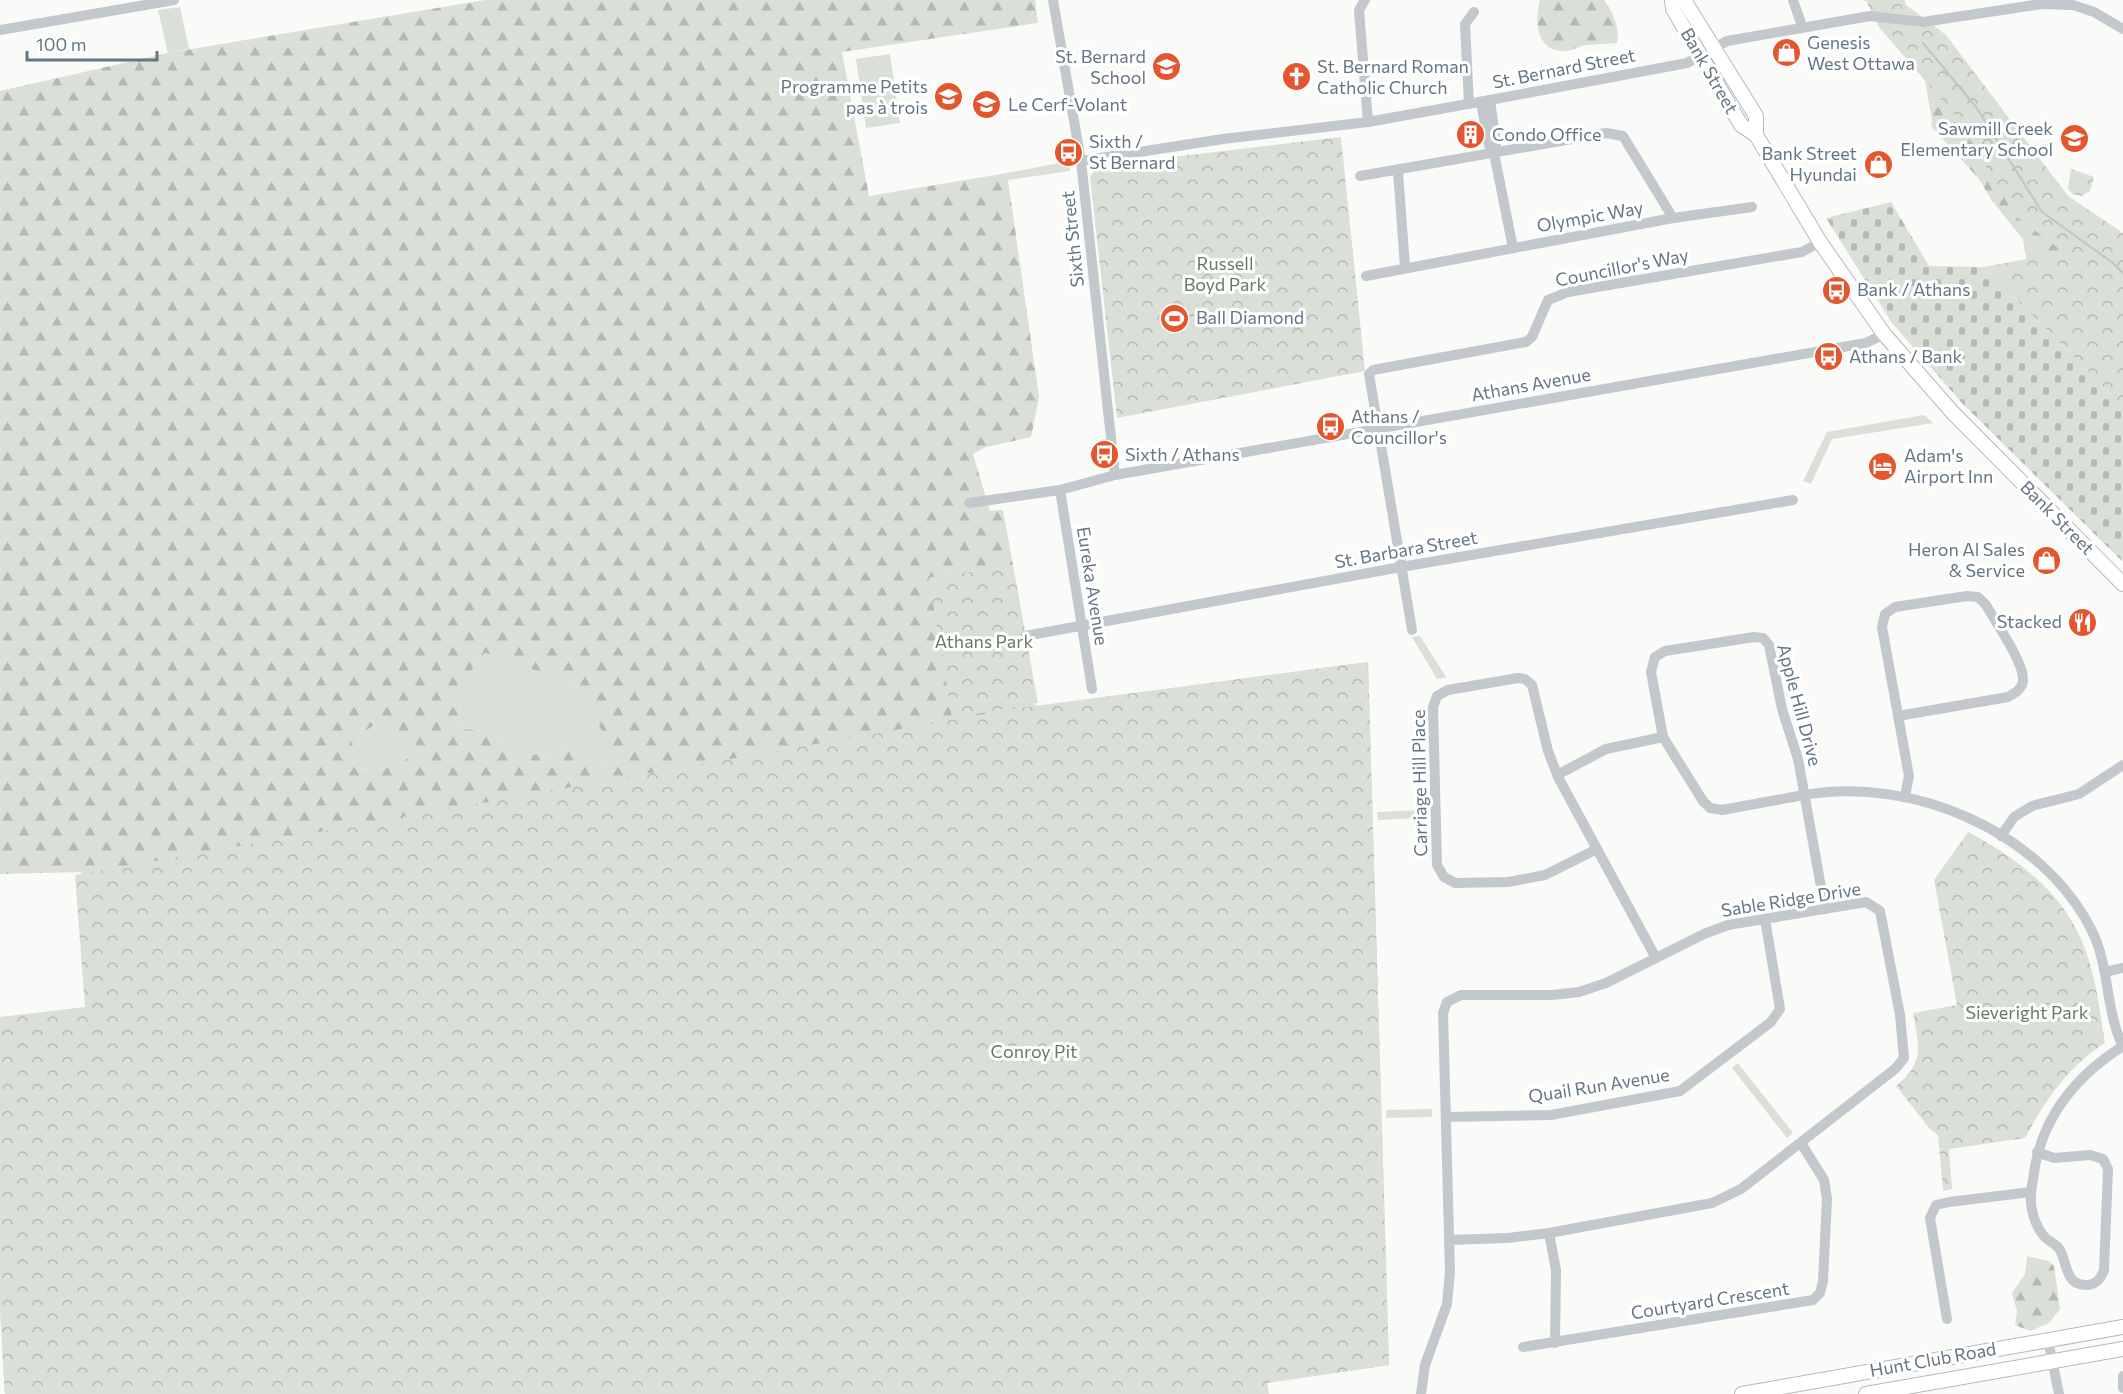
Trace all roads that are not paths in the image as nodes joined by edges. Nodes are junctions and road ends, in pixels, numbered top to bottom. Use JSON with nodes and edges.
{"nodes":[{"id":1,"x":174,"y":0,"type":"edge"},
{"id":2,"x":1053,"y":0,"type":"edge"},
{"id":3,"x":1365,"y":0,"type":"edge"},
{"id":4,"x":1672,"y":0,"type":"edge"},
{"id":5,"x":1684,"y":0,"type":"edge"},
{"id":6,"x":1793,"y":0,"type":"edge"},
{"id":7,"x":1474,"y":12,"type":"dead end"},
{"id":8,"x":1802,"y":26,"type":"junction"},
{"id":9,"x":2123,"y":29,"type":"edge"},
{"id":10,"x":0,"y":30,"type":"edge"},
{"id":11,"x":1714,"y":47,"type":"junction"},
{"id":12,"x":1700,"y":56,"type":"junction"},
{"id":13,"x":1485,"y":101,"type":"junction"},
{"id":14,"x":1469,"y":104,"type":"junction"},
{"id":15,"x":1368,"y":122,"type":"junction"},
{"id":16,"x":1756,"y":135,"type":"junction"},
{"id":17,"x":1494,"y":153,"type":"junction"},
{"id":18,"x":1081,"y":161,"type":"junction"},
{"id":19,"x":1398,"y":171,"type":"junction"},
{"id":20,"x":1360,"y":176,"type":"dead end"},
{"id":21,"x":1752,"y":207,"type":"dead end"},
{"id":22,"x":1673,"y":218,"type":"junction"},
{"id":23,"x":1820,"y":242,"type":"junction"},
{"id":24,"x":1513,"y":248,"type":"junction"},
{"id":25,"x":1406,"y":267,"type":"junction"},
{"id":26,"x":1366,"y":276,"type":"dead end"},
{"id":27,"x":1884,"y":334,"type":"junction"},
{"id":28,"x":1377,"y":429,"type":"junction"},
{"id":29,"x":1115,"y":476,"type":"junction"},
{"id":30,"x":1060,"y":490,"type":"junction"},
{"id":31,"x":1793,"y":500,"type":"dead end"},
{"id":32,"x":969,"y":503,"type":"dead end"},
{"id":33,"x":1401,"y":567,"type":"junction"},
{"id":34,"x":2123,"y":584,"type":"edge"},
{"id":35,"x":1081,"y":625,"type":"junction"},
{"id":36,"x":1412,"y":630,"type":"dead end"},
{"id":37,"x":1025,"y":636,"type":"dead end"},
{"id":38,"x":1092,"y":688,"type":"dead end"},
{"id":39,"x":1898,"y":716,"type":"junction"},
{"id":40,"x":1663,"y":737,"type":"junction"},
{"id":41,"x":2123,"y":765,"type":"edge"},
{"id":42,"x":1557,"y":776,"type":"junction"},
{"id":43,"x":1804,"y":795,"type":"junction"},
{"id":44,"x":1905,"y":796,"type":"junction"},
{"id":45,"x":2001,"y":836,"type":"junction"},
{"id":46,"x":1597,"y":849,"type":"junction"},
{"id":47,"x":1825,"y":909,"type":"junction"},
{"id":48,"x":1765,"y":919,"type":"junction"},
{"id":49,"x":1656,"y":958,"type":"junction"},
{"id":50,"x":2123,"y":968,"type":"edge"},
{"id":51,"x":2105,"y":972,"type":"junction"},
{"id":52,"x":2123,"y":1046,"type":"edge"},
{"id":53,"x":1446,"y":1118,"type":"junction"},
{"id":54,"x":1801,"y":1143,"type":"junction"},
{"id":55,"x":2037,"y":1152,"type":"junction"},
{"id":56,"x":2031,"y":1192,"type":"junction"},
{"id":57,"x":1550,"y":1233,"type":"junction"},
{"id":58,"x":1449,"y":1240,"type":"junction"},
{"id":59,"x":1947,"y":1319,"type":"dead end"},
{"id":60,"x":2123,"y":1327,"type":"edge"},
{"id":61,"x":2048,"y":1340,"type":"junction"},
{"id":62,"x":1555,"y":1343,"type":"junction"},
{"id":63,"x":1523,"y":1347,"type":"dead end"},
{"id":64,"x":2123,"y":1349,"type":"edge"},
{"id":65,"x":2052,"y":1361,"type":"junction"},
{"id":66,"x":2123,"y":1376,"type":"edge"},
{"id":67,"x":2123,"y":1388,"type":"edge"},
{"id":68,"x":1421,"y":1394,"type":"edge"},
{"id":69,"x":1742,"y":1394,"type":"edge"},
{"id":70,"x":1866,"y":1394,"type":"edge"},
{"id":71,"x":2059,"y":1394,"type":"edge"}],
"edges":[{"from":1,"to":10,"type":"street"},
{"from":2,"to":18,"type":"street","name":"Sixth Street"},
{"from":3,"to":15,"type":"street"},
{"from":4,"to":12,"type":"main road","name":"Bank Street"},
{"from":5,"to":11,"type":"main road","name":"Bank Street"},
{"from":6,"to":8,"type":"street"},
{"from":7,"to":14,"type":"street"},
{"from":8,"to":9,"type":"street","name":"St. Bernard Street"},
{"from":8,"to":11,"type":"street","name":"St. Bernard Street"},
{"from":11,"to":12,"type":"street","name":"St. Bernard Street"},
{"from":11,"to":16,"type":"main road","name":"Bank Street"},
{"from":12,"to":13,"type":"street","name":"St. Bernard Street"},
{"from":12,"to":16,"type":"main road","name":"Bank Street"},
{"from":13,"to":14,"type":"street","name":"St. Bernard Street"},
{"from":13,"to":17,"type":"street"},
{"from":14,"to":15,"type":"street","name":"St. Bernard Street"},
{"from":15,"to":18,"type":"street","name":"St. Bernard Street"},
{"from":16,"to":23,"type":"main road","name":"Bank Street"},
{"from":17,"to":19,"type":"street","name":"Olympic Way"},
{"from":17,"to":22,"type":"street","name":"Olympic Way"},
{"from":17,"to":24,"type":"street"},
{"from":18,"to":29,"type":"street","name":"Sixth Street"},
{"from":19,"to":20,"type":"street","name":"Olympic Way"},
{"from":19,"to":25,"type":"street"},
{"from":21,"to":22,"type":"street","name":"Olympic Way"},
{"from":22,"to":24,"type":"street","name":"Olympic Way"},
{"from":23,"to":27,"type":"main road","name":"Bank Street"},
{"from":23,"to":28,"type":"street","name":"Councillor's Way"},
{"from":24,"to":25,"type":"street","name":"Olympic Way"},
{"from":25,"to":26,"type":"street","name":"Olympic Way"},
{"from":27,"to":28,"type":"street","name":"Athans Avenue"},
{"from":27,"to":34,"type":"main road","name":"Bank Street"},
{"from":28,"to":29,"type":"street","name":"Athans Avenue"},
{"from":28,"to":33,"type":"street"},
{"from":29,"to":30,"type":"street","name":"Athans Avenue"},
{"from":30,"to":32,"type":"street","name":"Athans Avenue"},
{"from":30,"to":35,"type":"street","name":"Eureka Avenue"},
{"from":31,"to":33,"type":"street","name":"St. Barbara Street"},
{"from":33,"to":35,"type":"street","name":"St. Barbara Street"},
{"from":33,"to":36,"type":"street"},
{"from":35,"to":37,"type":"street","name":"St. Barbara Street"},
{"from":35,"to":38,"type":"street","name":"Eureka Avenue"},
{"from":39,"to":39,"type":"street"},
{"from":39,"to":44,"type":"street"},
{"from":40,"to":42,"type":"street"},
{"from":40,"to":43,"type":"street","name":"Apple Hill Drive"},
{"from":40,"to":43,"type":"street","name":"Apple Hill Drive"},
{"from":41,"to":45,"type":"street"},
{"from":42,"to":46,"type":"street","name":"Carriage Hill Place"},
{"from":42,"to":46,"type":"street","name":"Carriage Hill Place"},
{"from":43,"to":44,"type":"street","name":"Apple Hill Drive"},
{"from":43,"to":47,"type":"street"},
{"from":44,"to":45,"type":"street","name":"Apple Hill Drive"},
{"from":45,"to":51,"type":"street","name":"Apple Hill Drive"},
{"from":46,"to":49,"type":"street","name":"Carriage Hill Place"},
{"from":47,"to":48,"type":"street","name":"Sable Ridge Drive"},
{"from":47,"to":54,"type":"street","name":"Sable Ridge Drive"},
{"from":48,"to":49,"type":"street","name":"Sable Ridge Drive"},
{"from":48,"to":53,"type":"street","name":"Quail Run Avenue"},
{"from":49,"to":53,"type":"street","name":"Sable Ridge Drive"},
{"from":50,"to":51,"type":"street"},
{"from":51,"to":52,"type":"street","name":"Apple Hill Drive"},
{"from":52,"to":55,"type":"street"},
{"from":53,"to":58,"type":"street","name":"Sable Ridge Drive"},
{"from":54,"to":57,"type":"street","name":"Sable Ridge Drive"},
{"from":54,"to":62,"type":"street","name":"Courtyard Crescent"},
{"from":55,"to":56,"type":"street"},
{"from":55,"to":56,"type":"street"},
{"from":56,"to":59,"type":"street"},
{"from":57,"to":58,"type":"street","name":"Sable Ridge Drive"},
{"from":57,"to":62,"type":"street"},
{"from":58,"to":68,"type":"street","name":"Sable Ridge Drive"},
{"from":60,"to":61,"type":"main road","name":"Hunt Club Road"},
{"from":61,"to":65,"type":"street"},
{"from":61,"to":69,"type":"main road","name":"Hunt Club Road"},
{"from":62,"to":63,"type":"street","name":"Courtyard Crescent"},
{"from":64,"to":65,"type":"main road","name":"Hunt Club Road"},
{"from":65,"to":70,"type":"main road","name":"Hunt Club Road"},
{"from":65,"to":71,"type":"street"},
{"from":66,"to":67,"type":"street"}]}
